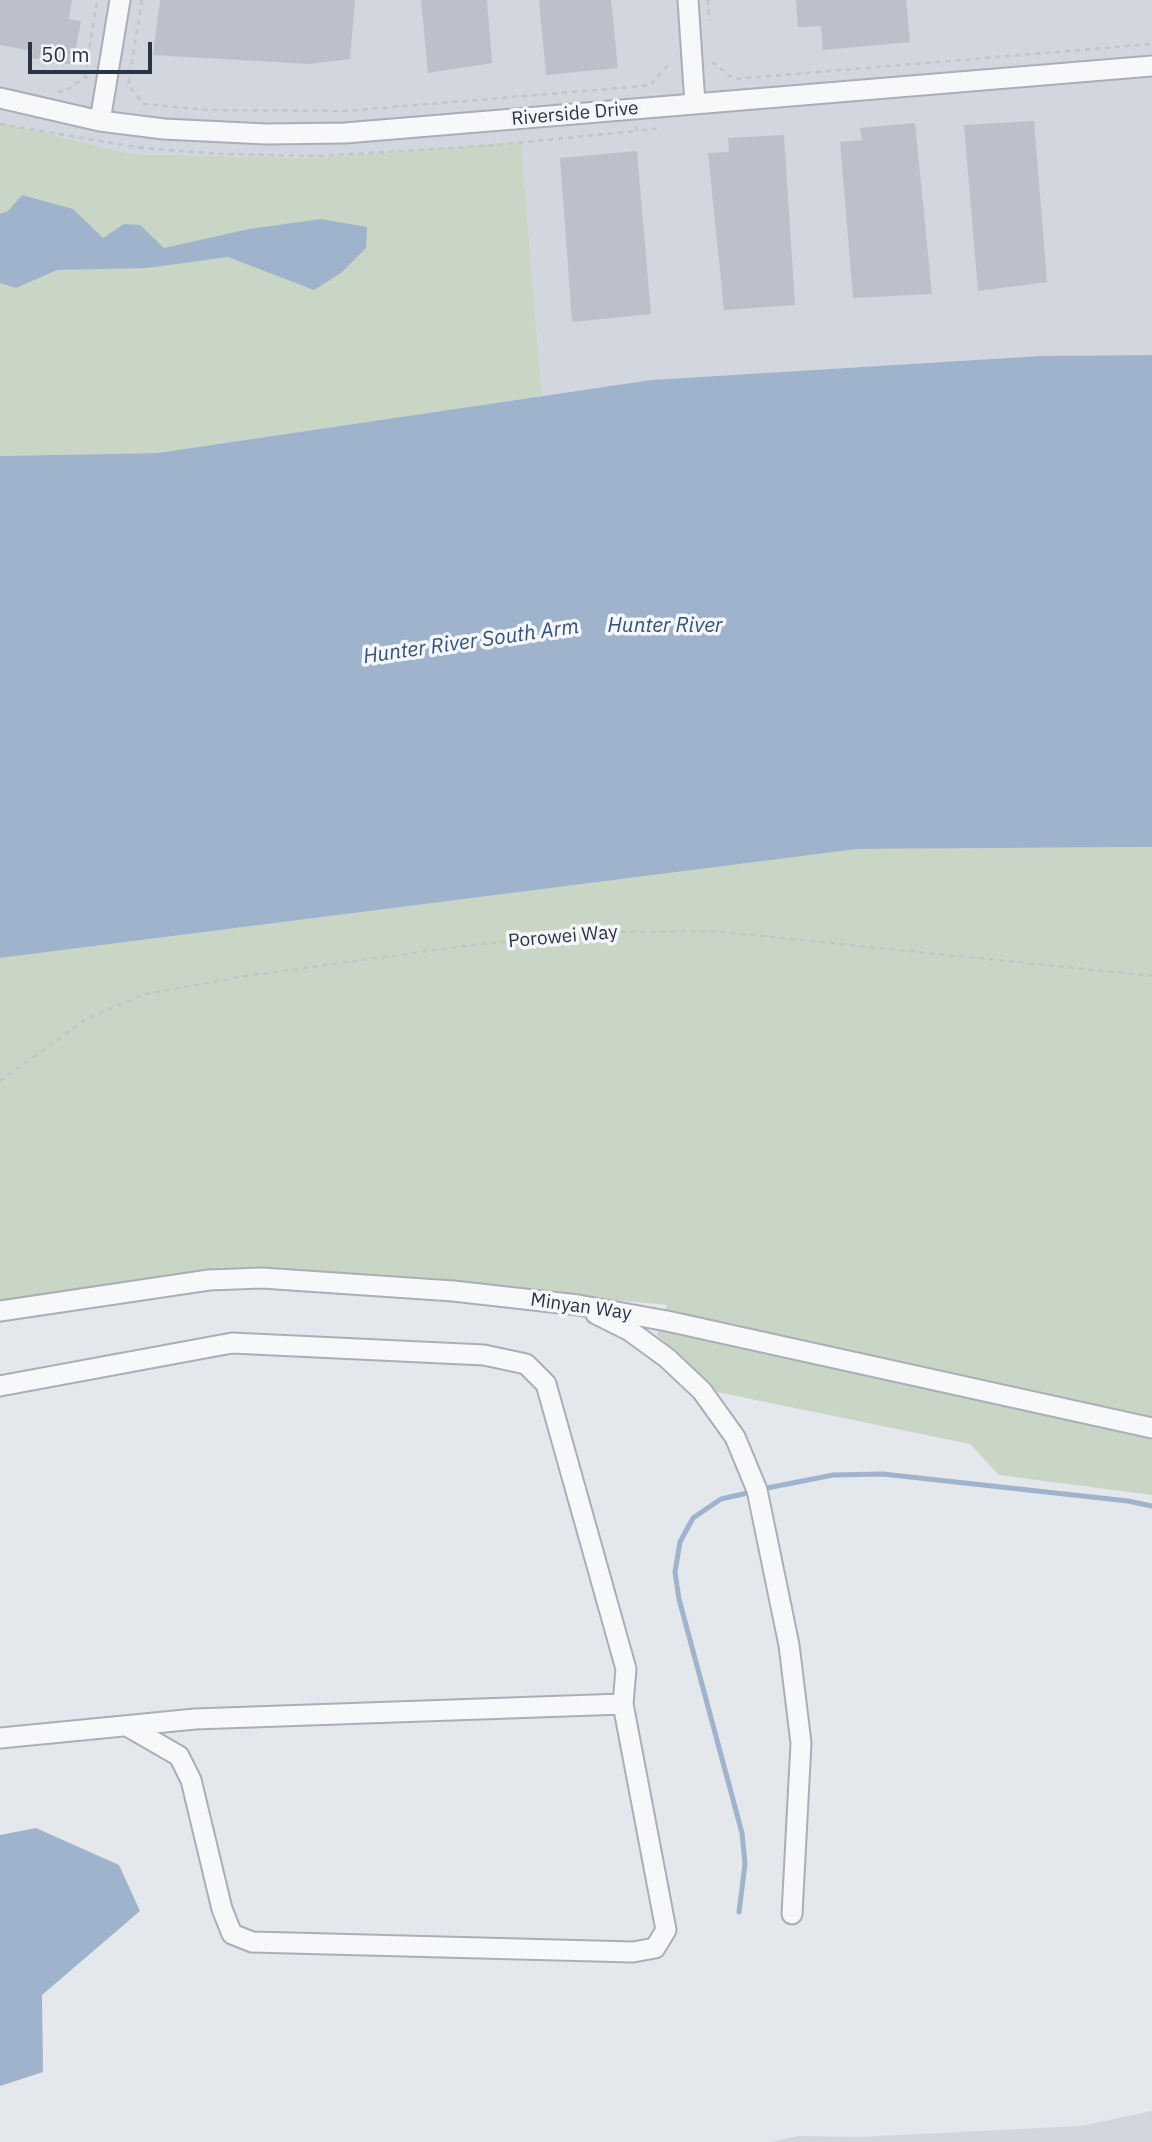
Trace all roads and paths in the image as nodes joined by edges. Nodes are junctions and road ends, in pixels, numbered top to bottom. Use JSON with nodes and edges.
{"nodes":[{"id":1,"x":97,"y":0,"type":"edge"},
{"id":2,"x":120,"y":0,"type":"edge"},
{"id":3,"x":142,"y":0,"type":"edge"},
{"id":4,"x":688,"y":0,"type":"edge"},
{"id":5,"x":708,"y":0,"type":"edge"},
{"id":6,"x":709,"y":23,"type":"dead end"},
{"id":7,"x":1152,"y":44,"type":"edge"},
{"id":8,"x":710,"y":58,"type":"dead end"},
{"id":9,"x":672,"y":65,"type":"dead end"},
{"id":10,"x":1152,"y":66,"type":"edge"},
{"id":11,"x":85,"y":77,"type":"junction"},
{"id":12,"x":91,"y":79,"type":"dead end"},
{"id":13,"x":632,"y":87,"type":"junction"},
{"id":14,"x":51,"y":90,"type":"dead end"},
{"id":15,"x":632,"y":92,"type":"dead end"},
{"id":16,"x":0,"y":98,"type":"edge"},
{"id":17,"x":695,"y":104,"type":"junction"},
{"id":18,"x":100,"y":121,"type":"junction"},
{"id":19,"x":0,"y":124,"type":"edge"},
{"id":20,"x":636,"y":126,"type":"dead end"},
{"id":21,"x":662,"y":128,"type":"dead end"},
{"id":22,"x":142,"y":148,"type":"dead end"},
{"id":23,"x":1152,"y":976,"type":"edge"},
{"id":24,"x":0,"y":1081,"type":"edge"},
{"id":25,"x":579,"y":1305,"type":"junction"},
{"id":26,"x":0,"y":1311,"type":"edge"},
{"id":27,"x":0,"y":1386,"type":"edge"},
{"id":28,"x":1152,"y":1428,"type":"edge"},
{"id":29,"x":623,"y":1704,"type":"junction"},
{"id":30,"x":127,"y":1726,"type":"junction"},
{"id":31,"x":0,"y":1738,"type":"edge"},
{"id":32,"x":792,"y":1914,"type":"dead end"}],
"edges":[{"from":1,"to":11,"type":"path"},
{"from":2,"to":18,"type":"street"},
{"from":3,"to":13,"type":"path"},
{"from":4,"to":17,"type":"street"},
{"from":5,"to":6,"type":"path"},
{"from":7,"to":8,"type":"path"},
{"from":9,"to":13,"type":"path"},
{"from":10,"to":17,"type":"street","name":"Riverside Drive"},
{"from":11,"to":12,"type":"path"},
{"from":11,"to":14,"type":"path"},
{"from":13,"to":15,"type":"path"},
{"from":16,"to":18,"type":"street","name":"Riverside Drive"},
{"from":17,"to":18,"type":"street","name":"Riverside Drive"},
{"from":19,"to":22,"type":"path"},
{"from":20,"to":21,"type":"path"},
{"from":23,"to":24,"type":"path","name":"Porowei Way"},
{"from":25,"to":26,"type":"street","name":"Minyan Way"},
{"from":25,"to":28,"type":"street","name":"Minyan Way"},
{"from":25,"to":32,"type":"street"},
{"from":27,"to":29,"type":"street"},
{"from":29,"to":30,"type":"street"},
{"from":29,"to":30,"type":"street"},
{"from":30,"to":31,"type":"street"}]}
